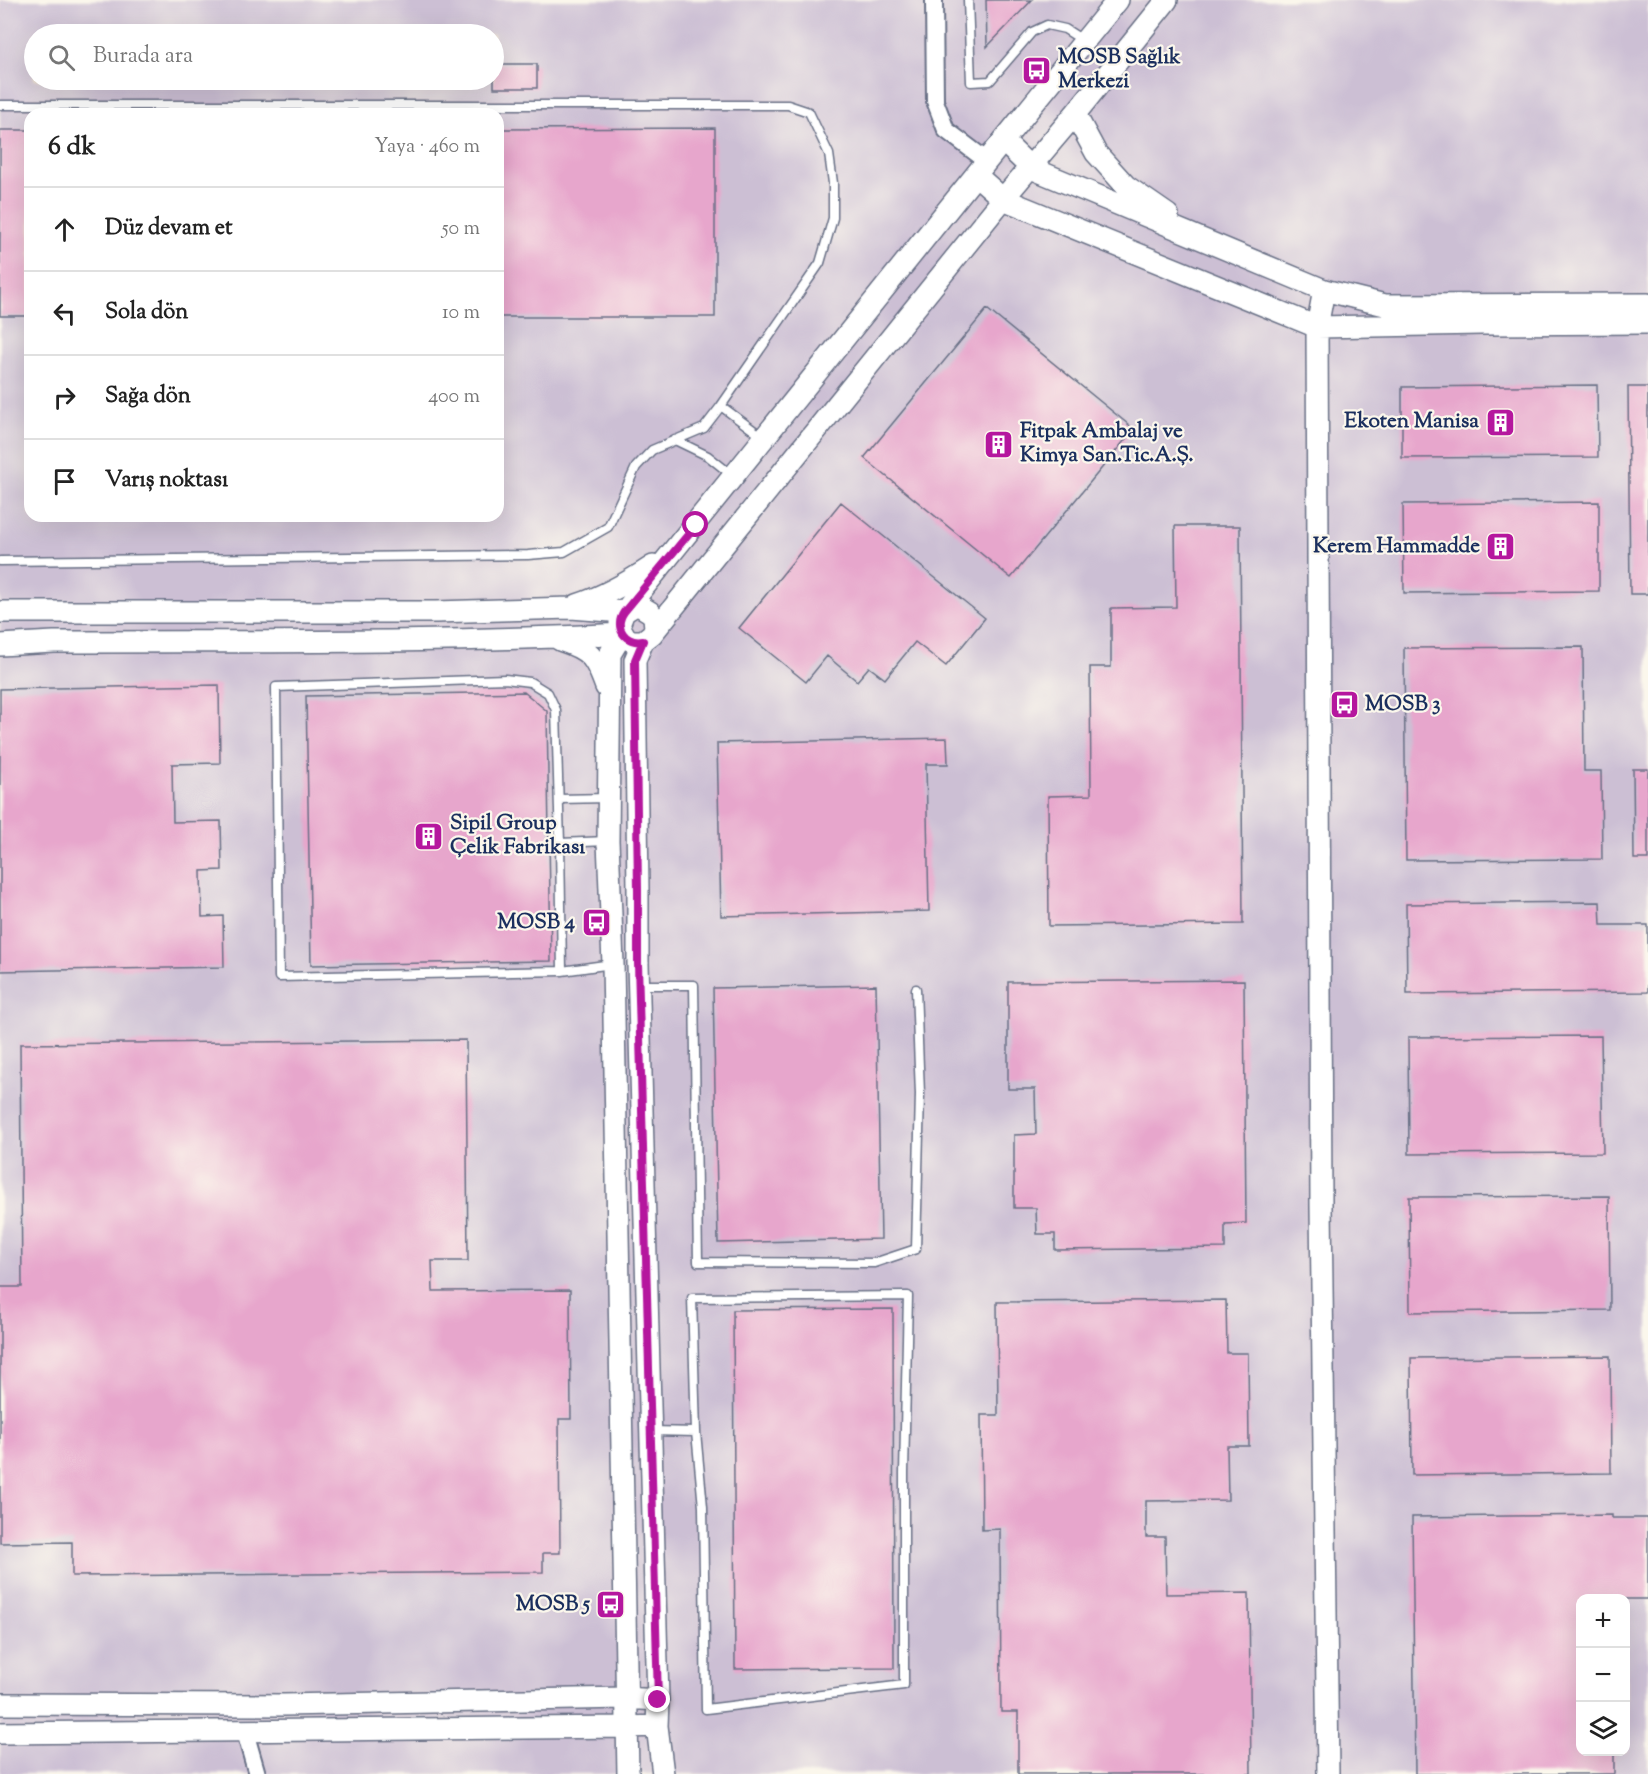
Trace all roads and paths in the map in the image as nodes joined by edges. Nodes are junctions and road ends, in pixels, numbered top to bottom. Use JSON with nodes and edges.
{"nodes":[{"id":1,"x":934,"y":0,"type":"edge"},
{"id":2,"x":968,"y":0,"type":"edge"},
{"id":3,"x":1118,"y":0,"type":"edge"},
{"id":4,"x":1167,"y":0,"type":"edge"},
{"id":5,"x":1084,"y":41,"type":"junction"},
{"id":6,"x":0,"y":105,"type":"edge"},
{"id":7,"x":1075,"y":114,"type":"junction"},
{"id":8,"x":1003,"y":141,"type":"junction"},
{"id":9,"x":982,"y":168,"type":"junction"},
{"id":10,"x":1031,"y":168,"type":"junction"},
{"id":11,"x":1003,"y":199,"type":"junction"},
{"id":12,"x":1198,"y":236,"type":"junction"},
{"id":13,"x":1324,"y":290,"type":"junction"},
{"id":14,"x":1648,"y":304,"type":"edge"},
{"id":15,"x":1648,"y":323,"type":"edge"},
{"id":16,"x":1317,"y":327,"type":"junction"},
{"id":17,"x":721,"y":406,"type":"junction"},
{"id":18,"x":765,"y":438,"type":"junction"},
{"id":19,"x":675,"y":440,"type":"junction"},
{"id":20,"x":734,"y":477,"type":"junction"},
{"id":21,"x":671,"y":554,"type":"junction"},
{"id":22,"x":0,"y":561,"type":"edge"},
{"id":23,"x":571,"y":608,"type":"junction"},
{"id":24,"x":0,"y":612,"type":"edge"},
{"id":25,"x":624,"y":612,"type":"junction"},
{"id":26,"x":622,"y":634,"type":"junction"},
{"id":27,"x":648,"y":637,"type":"junction"},
{"id":28,"x":553,"y":638,"type":"junction"},
{"id":29,"x":0,"y":645,"type":"edge"},
{"id":30,"x":611,"y":700,"type":"junction"},
{"id":31,"x":608,"y":798,"type":"junction"},
{"id":32,"x":559,"y":799,"type":"junction"},
{"id":33,"x":609,"y":841,"type":"junction"},
{"id":34,"x":560,"y":843,"type":"junction"},
{"id":35,"x":638,"y":963,"type":"junction"},
{"id":36,"x":613,"y":964,"type":"junction"},
{"id":37,"x":562,"y":971,"type":"junction"},
{"id":38,"x":639,"y":985,"type":"junction"},
{"id":39,"x":916,"y":989,"type":"dead end"},
{"id":40,"x":650,"y":1431,"type":"junction"},
{"id":41,"x":696,"y":1432,"type":"junction"},
{"id":42,"x":625,"y":1698,"type":"junction"},
{"id":43,"x":658,"y":1700,"type":"junction"},
{"id":44,"x":0,"y":1704,"type":"edge"},
{"id":45,"x":657,"y":1726,"type":"junction"},
{"id":46,"x":627,"y":1727,"type":"junction"},
{"id":47,"x":245,"y":1732,"type":"junction"},
{"id":48,"x":0,"y":1733,"type":"edge"},
{"id":49,"x":257,"y":1774,"type":"edge"},
{"id":50,"x":628,"y":1774,"type":"edge"},
{"id":51,"x":663,"y":1774,"type":"edge"},
{"id":52,"x":1328,"y":1774,"type":"edge"}],
"edges":[{"from":1,"to":9,"type":"street"},
{"from":2,"to":5,"type":"lane"},
{"from":3,"to":5,"type":"street"},
{"from":4,"to":7,"type":"street"},
{"from":5,"to":8,"type":"street"},
{"from":6,"to":17,"type":"lane"},
{"from":7,"to":10,"type":"street"},
{"from":7,"to":12,"type":"street"},
{"from":8,"to":9,"type":"street"},
{"from":8,"to":10,"type":"street"},
{"from":9,"to":11,"type":"street"},
{"from":9,"to":18,"type":"street"},
{"from":10,"to":11,"type":"street"},
{"from":10,"to":12,"type":"street"},
{"from":11,"to":16,"type":"street"},
{"from":11,"to":27,"type":"street"},
{"from":12,"to":13,"type":"street"},
{"from":13,"to":14,"type":"street"},
{"from":13,"to":16,"type":"street"},
{"from":15,"to":16,"type":"street"},
{"from":16,"to":52,"type":"street"},
{"from":17,"to":18,"type":"lane"},
{"from":17,"to":19,"type":"lane"},
{"from":18,"to":20,"type":"street"},
{"from":19,"to":20,"type":"lane"},
{"from":19,"to":22,"type":"lane"},
{"from":20,"to":21,"type":"street"},
{"from":21,"to":23,"type":"street"},
{"from":21,"to":25,"type":"street"},
{"from":23,"to":24,"type":"street"},
{"from":23,"to":25,"type":"street"},
{"from":25,"to":26,"type":"street"},
{"from":25,"to":27,"type":"street"},
{"from":26,"to":27,"type":"street"},
{"from":26,"to":28,"type":"street"},
{"from":26,"to":30,"type":"street"},
{"from":27,"to":35,"type":"street"},
{"from":28,"to":29,"type":"street"},
{"from":28,"to":30,"type":"street"},
{"from":30,"to":31,"type":"street"},
{"from":31,"to":32,"type":"lane"},
{"from":31,"to":33,"type":"street"},
{"from":32,"to":34,"type":"lane"},
{"from":32,"to":37,"type":"lane"},
{"from":33,"to":34,"type":"lane"},
{"from":33,"to":36,"type":"street"},
{"from":34,"to":37,"type":"lane"},
{"from":35,"to":36,"type":"street"},
{"from":35,"to":38,"type":"street"},
{"from":36,"to":37,"type":"lane"},
{"from":36,"to":42,"type":"street"},
{"from":38,"to":39,"type":"lane"},
{"from":38,"to":40,"type":"street"},
{"from":40,"to":41,"type":"lane"},
{"from":40,"to":43,"type":"street"},
{"from":41,"to":41,"type":"lane"},
{"from":42,"to":43,"type":"street"},
{"from":42,"to":44,"type":"street"},
{"from":42,"to":46,"type":"street"},
{"from":43,"to":45,"type":"street"},
{"from":45,"to":46,"type":"street"},
{"from":45,"to":51,"type":"street"},
{"from":46,"to":47,"type":"street"},
{"from":46,"to":50,"type":"street"},
{"from":47,"to":48,"type":"street"},
{"from":47,"to":49,"type":"street"}]}
